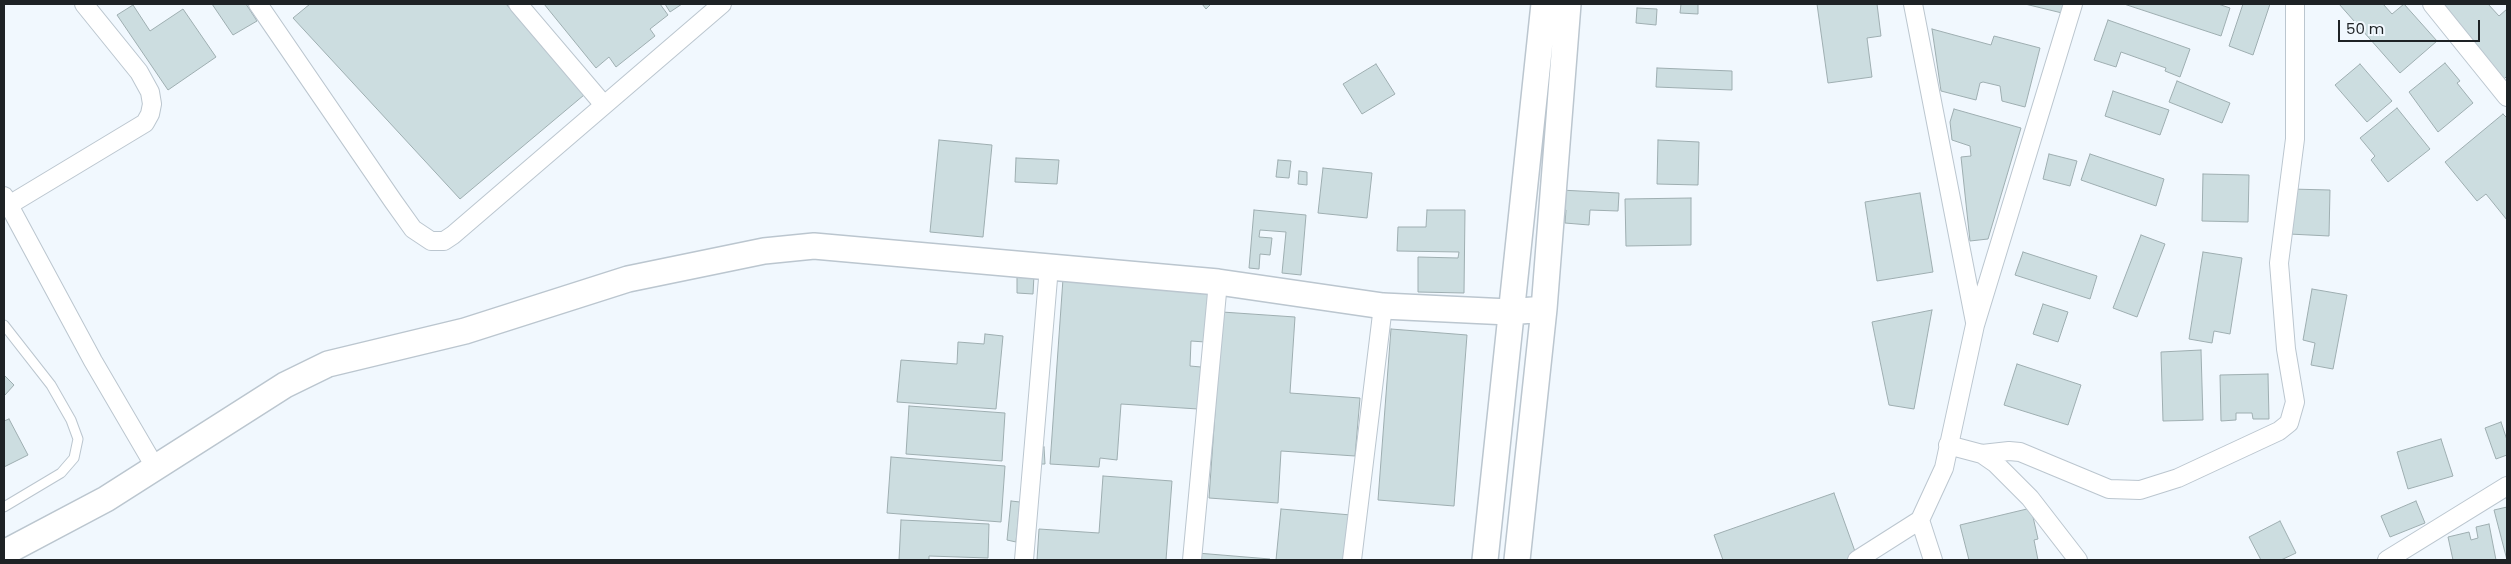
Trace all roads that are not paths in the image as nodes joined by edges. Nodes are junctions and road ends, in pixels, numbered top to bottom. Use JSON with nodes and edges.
{"nodes":[{"id":1,"x":84,"y":4,"type":"edge"},
{"id":2,"x":518,"y":4,"type":"edge"},
{"id":3,"x":722,"y":4,"type":"edge"},
{"id":4,"x":1914,"y":4,"type":"edge"},
{"id":5,"x":2073,"y":4,"type":"edge"},
{"id":6,"x":2295,"y":4,"type":"edge"},
{"id":7,"x":2432,"y":4,"type":"edge"},
{"id":8,"x":266,"y":7,"type":"edge"},
{"id":9,"x":1555,"y":11,"type":"edge"},
{"id":10,"x":2504,"y":88,"type":"edge"},
{"id":11,"x":604,"y":105,"type":"junction"},
{"id":12,"x":6,"y":201,"type":"edge"},
{"id":13,"x":1049,"y":267,"type":"junction"},
{"id":14,"x":1218,"y":282,"type":"junction"},
{"id":15,"x":1383,"y":306,"type":"junction"},
{"id":16,"x":1544,"y":309,"type":"junction"},
{"id":17,"x":1509,"y":312,"type":"junction"},
{"id":18,"x":4,"y":325,"type":"edge"},
{"id":19,"x":1975,"y":325,"type":"junction"},
{"id":20,"x":1948,"y":445,"type":"junction"},
{"id":21,"x":1982,"y":454,"type":"junction"},
{"id":22,"x":155,"y":467,"type":"junction"},
{"id":23,"x":2507,"y":486,"type":"edge"},
{"id":24,"x":4,"y":507,"type":"edge"},
{"id":25,"x":1920,"y":520,"type":"junction"},
{"id":26,"x":4,"y":553,"type":"edge"},
{"id":27,"x":1024,"y":560,"type":"edge"},
{"id":28,"x":1192,"y":560,"type":"edge"},
{"id":29,"x":1352,"y":560,"type":"edge"},
{"id":30,"x":1484,"y":560,"type":"edge"},
{"id":31,"x":1516,"y":560,"type":"edge"},
{"id":32,"x":1857,"y":560,"type":"edge"},
{"id":33,"x":1933,"y":560,"type":"edge"},
{"id":34,"x":2078,"y":560,"type":"edge"},
{"id":35,"x":2387,"y":560,"type":"edge"}],
"edges":[{"from":1,"to":12,"type":"street"},
{"from":2,"to":11,"type":"street"},
{"from":3,"to":11,"type":"street"},
{"from":4,"to":19,"type":"street"},
{"from":5,"to":19,"type":"street"},
{"from":6,"to":21,"type":"street"},
{"from":7,"to":10,"type":"street"},
{"from":8,"to":11,"type":"street"},
{"from":9,"to":16,"type":"main road"},
{"from":9,"to":17,"type":"main road"},
{"from":12,"to":22,"type":"street"},
{"from":13,"to":14,"type":"main road"},
{"from":13,"to":22,"type":"main road"},
{"from":13,"to":27,"type":"street"},
{"from":14,"to":15,"type":"main road"},
{"from":14,"to":28,"type":"street"},
{"from":15,"to":17,"type":"main road"},
{"from":15,"to":29,"type":"street"},
{"from":16,"to":17,"type":"main road"},
{"from":16,"to":31,"type":"main road"},
{"from":17,"to":30,"type":"main road"},
{"from":18,"to":24,"type":"lane"},
{"from":19,"to":20,"type":"street"},
{"from":20,"to":21,"type":"street"},
{"from":20,"to":25,"type":"street"},
{"from":21,"to":34,"type":"street"},
{"from":22,"to":26,"type":"main road"},
{"from":23,"to":35,"type":"street"},
{"from":25,"to":32,"type":"street"},
{"from":25,"to":33,"type":"street"}]}
